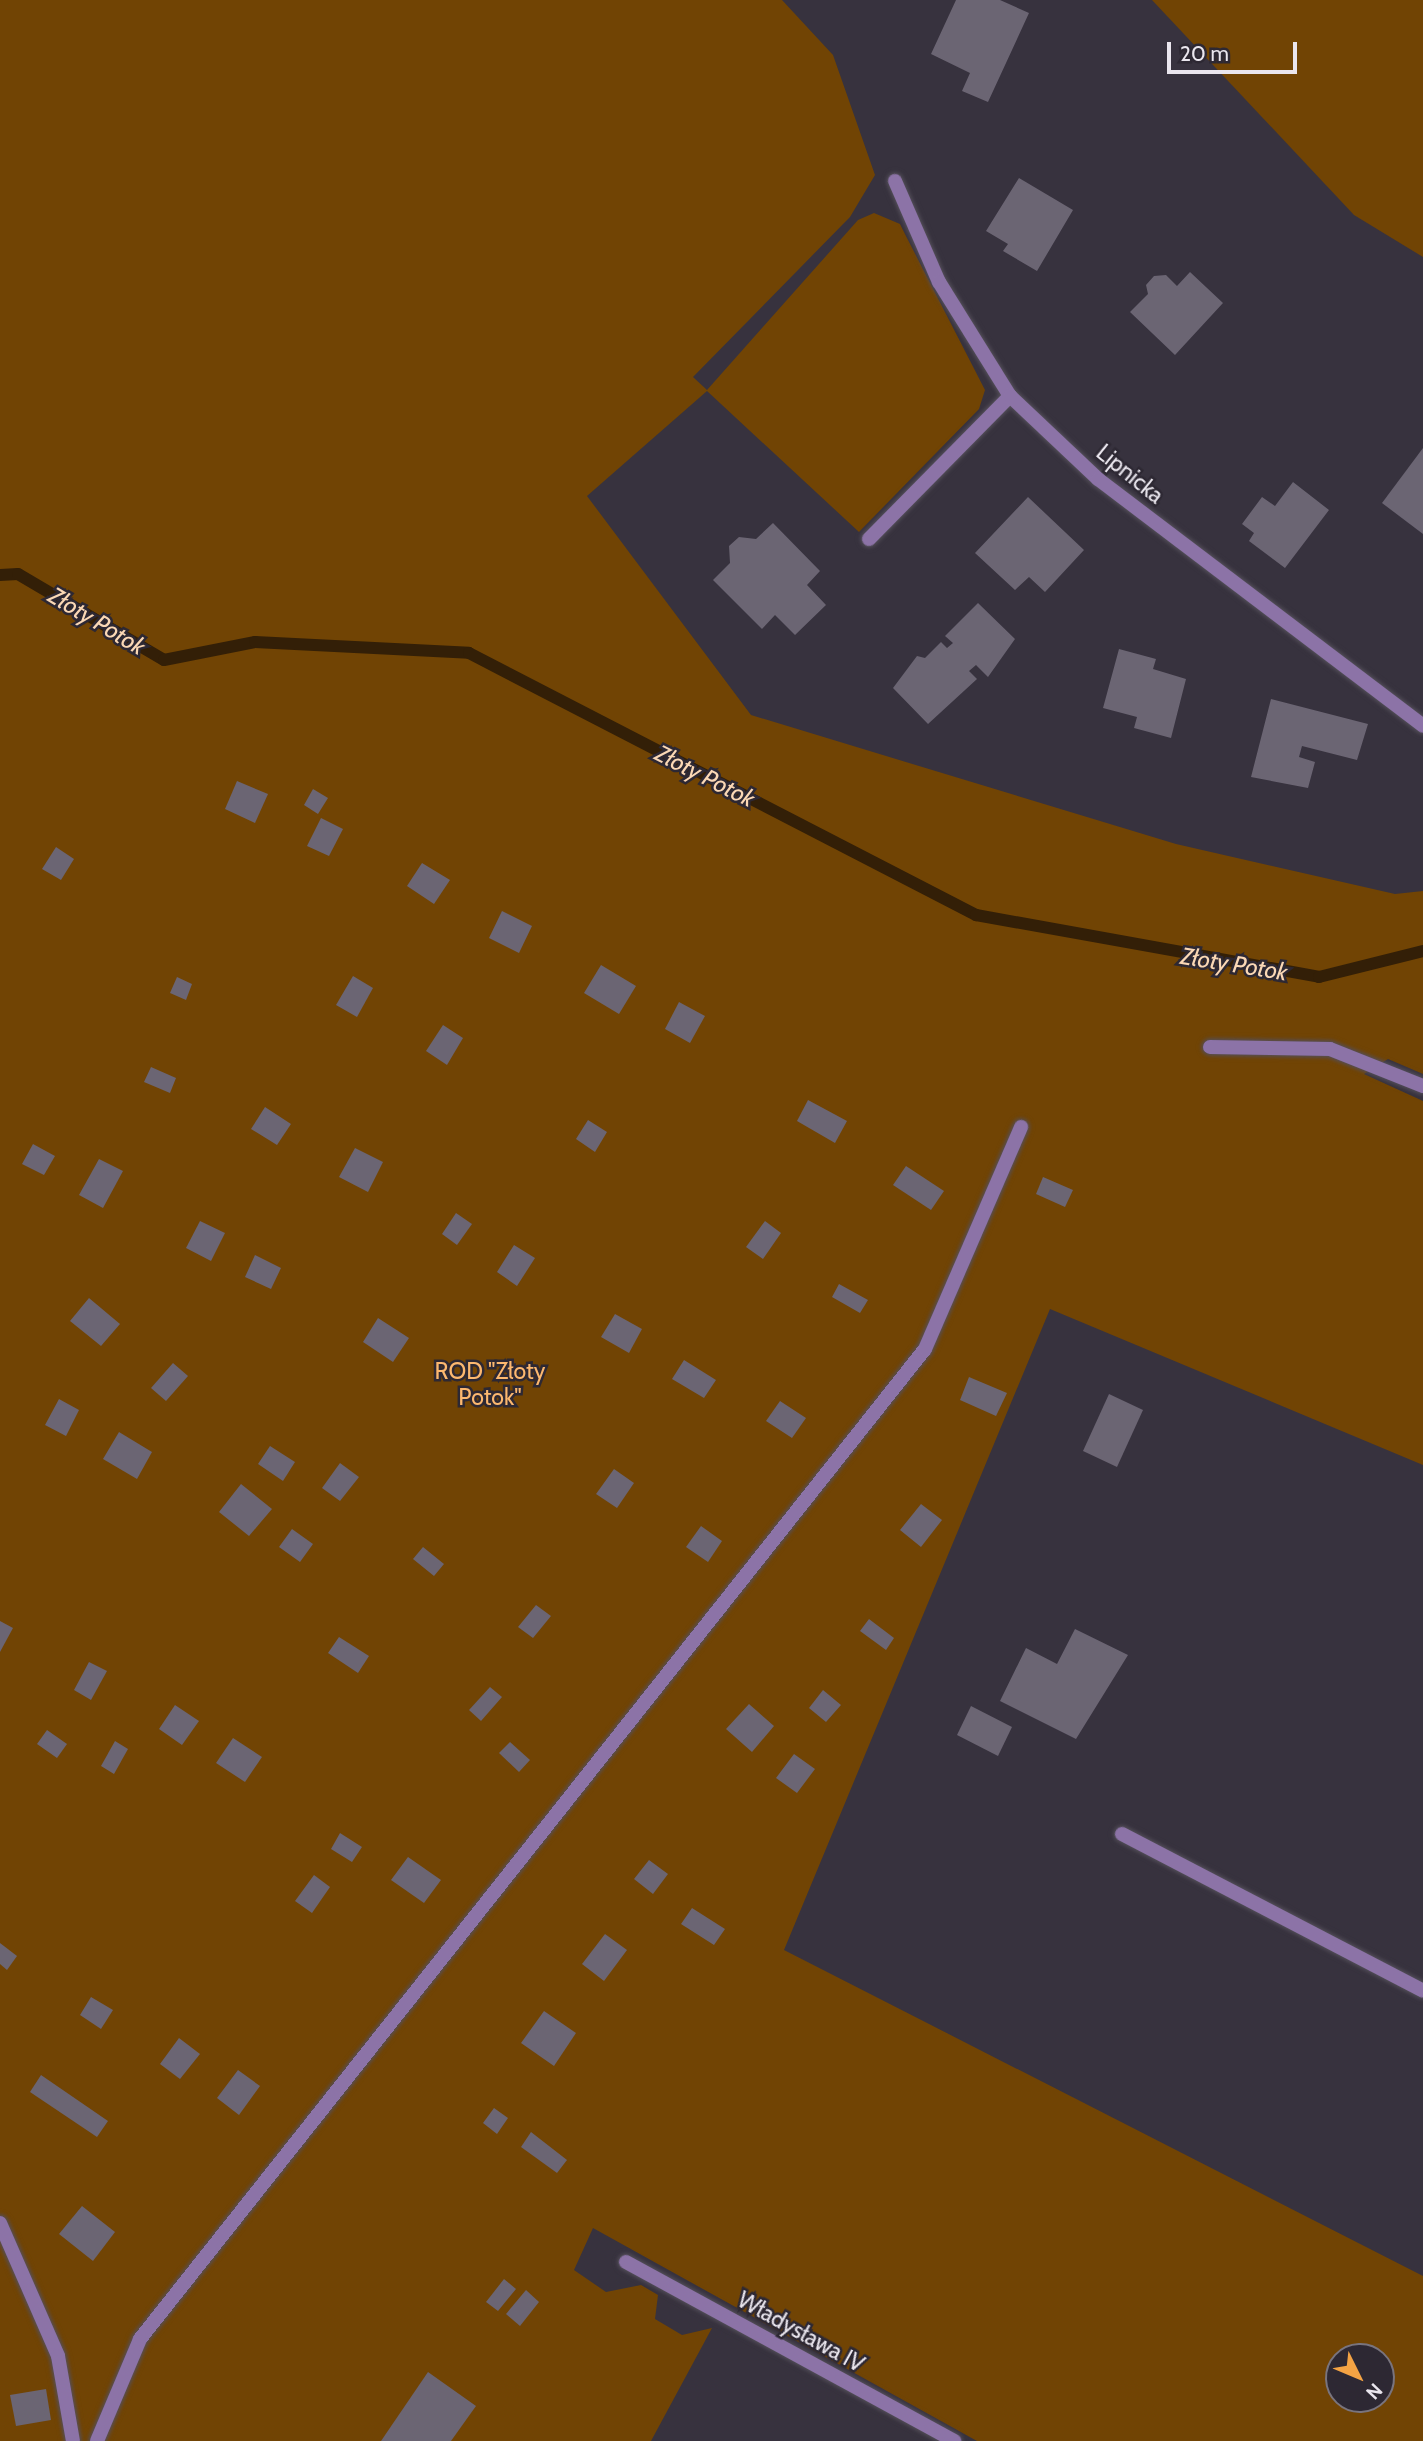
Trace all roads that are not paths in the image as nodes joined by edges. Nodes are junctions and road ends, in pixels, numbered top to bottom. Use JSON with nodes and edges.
{"nodes":[{"id":1,"x":895,"y":181,"type":"dead end"},
{"id":2,"x":1010,"y":396,"type":"junction"},
{"id":3,"x":869,"y":539,"type":"dead end"},
{"id":4,"x":1423,"y":726,"type":"edge"},
{"id":5,"x":1210,"y":1047,"type":"dead end"},
{"id":6,"x":1423,"y":1086,"type":"edge"},
{"id":7,"x":1021,"y":1127,"type":"dead end"},
{"id":8,"x":1122,"y":1835,"type":"dead end"},
{"id":9,"x":1423,"y":1991,"type":"edge"},
{"id":10,"x":0,"y":2223,"type":"edge"},
{"id":11,"x":626,"y":2262,"type":"dead end"},
{"id":12,"x":73,"y":2441,"type":"edge"},
{"id":13,"x":97,"y":2441,"type":"edge"},
{"id":14,"x":954,"y":2441,"type":"edge"}],
"edges":[{"from":1,"to":2,"type":"street","name":"Lipnicka"},
{"from":2,"to":3,"type":"street"},
{"from":2,"to":4,"type":"street","name":"Lipnicka"},
{"from":5,"to":6,"type":"street"},
{"from":7,"to":13,"type":"street"},
{"from":8,"to":9,"type":"street"},
{"from":10,"to":12,"type":"street"},
{"from":11,"to":14,"type":"street","name":"Władysława IV"}]}
